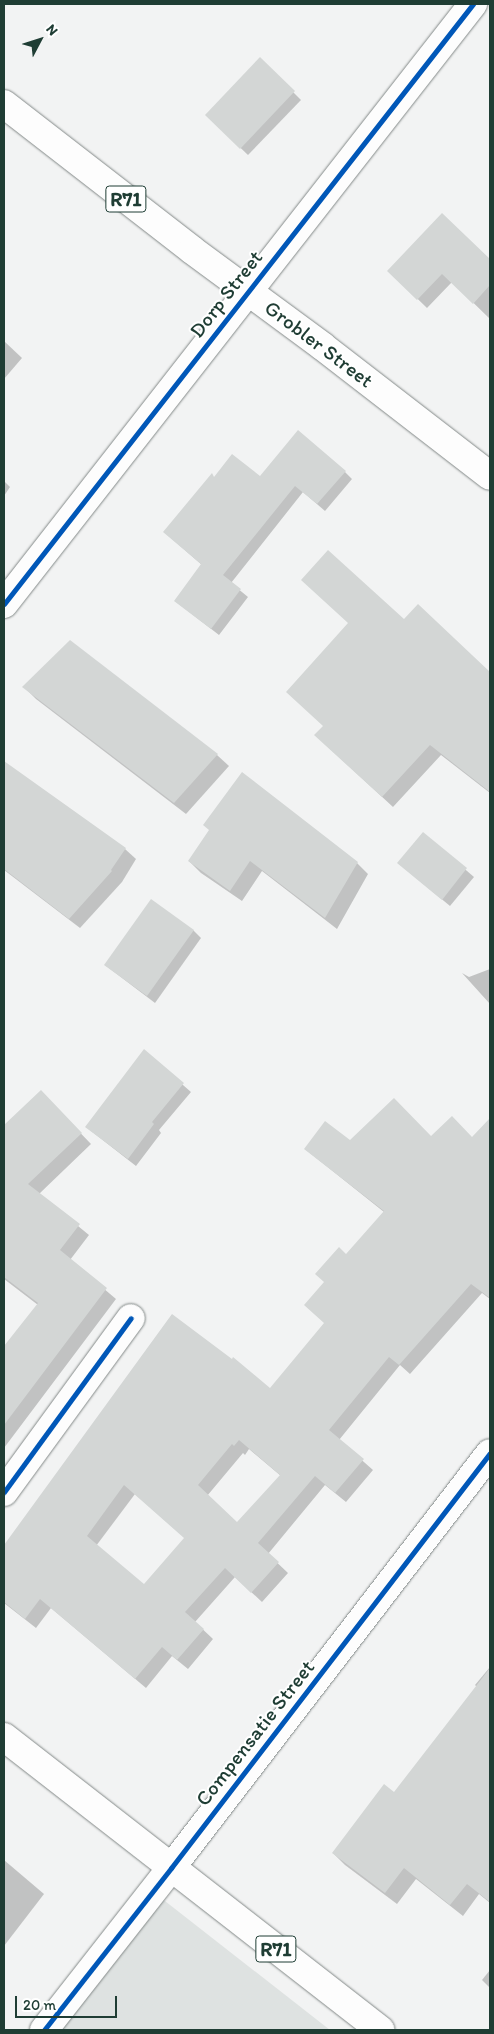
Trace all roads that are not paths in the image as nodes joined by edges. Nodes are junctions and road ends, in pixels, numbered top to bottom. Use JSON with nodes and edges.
{"nodes":[{"id":1,"x":472,"y":4,"type":"edge"},
{"id":2,"x":4,"y":104,"type":"edge"},
{"id":3,"x":249,"y":292,"type":"junction"},
{"id":4,"x":490,"y":476,"type":"edge"},
{"id":5,"x":4,"y":604,"type":"edge"},
{"id":6,"x":131,"y":1318,"type":"dead end"},
{"id":7,"x":490,"y":1453,"type":"edge"},
{"id":8,"x":4,"y":1492,"type":"edge"},
{"id":9,"x":4,"y":1737,"type":"edge"},
{"id":10,"x":171,"y":1868,"type":"junction"},
{"id":11,"x":44,"y":2030,"type":"edge"},
{"id":12,"x":380,"y":2030,"type":"edge"}],
"edges":[{"from":1,"to":3,"type":"street","name":"Dorp Street"},
{"from":2,"to":3,"type":"street","name":"Grobler Street","number":"R71"},
{"from":3,"to":4,"type":"street","name":"Grobler Street","number":"R71"},
{"from":3,"to":5,"type":"street","name":"Dorp Street"},
{"from":6,"to":8,"type":"street"},
{"from":7,"to":10,"type":"street","name":"Compensatie Street"},
{"from":9,"to":10,"type":"street","number":"R71"},
{"from":10,"to":11,"type":"street","name":"Compensatie Street"},
{"from":10,"to":12,"type":"street","number":"R71"}]}
